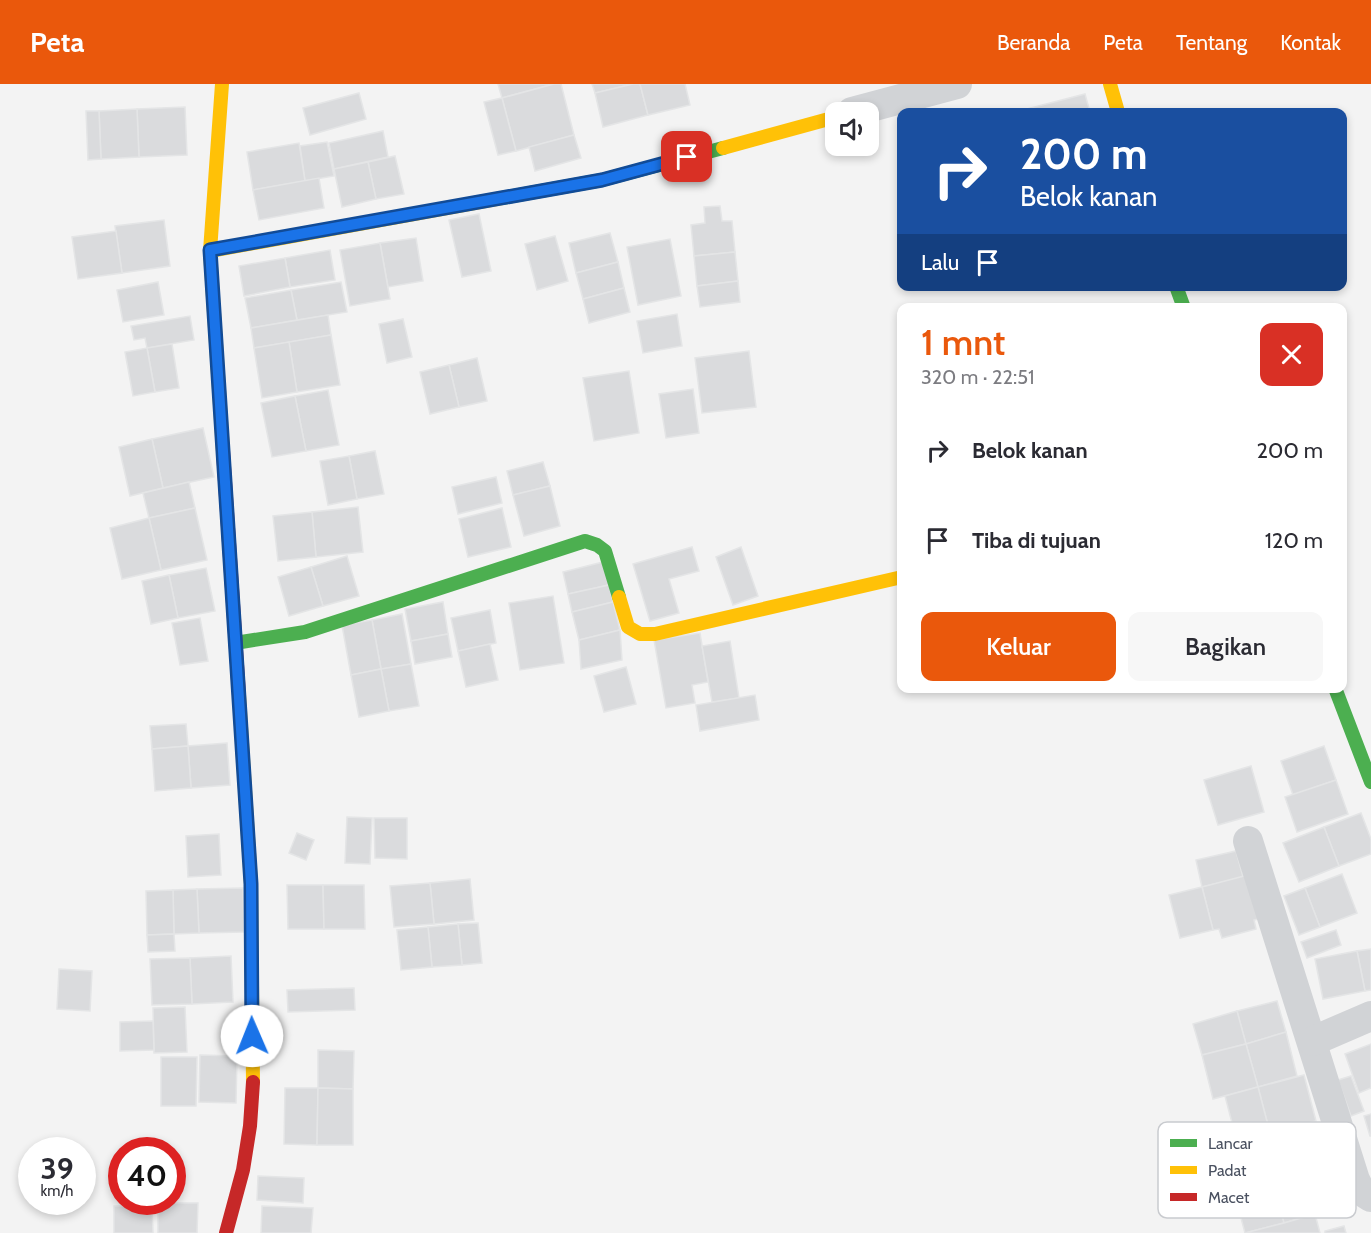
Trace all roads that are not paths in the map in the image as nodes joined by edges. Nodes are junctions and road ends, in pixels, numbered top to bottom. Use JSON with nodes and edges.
{"nodes":[{"id":1,"x":222,"y":84,"type":"edge"},
{"id":2,"x":957,"y":84,"type":"edge"},
{"id":3,"x":1110,"y":84,"type":"edge"},
{"id":4,"x":879,"y":105,"type":"edge"},
{"id":5,"x":1117,"y":108,"type":"edge"},
{"id":6,"x":825,"y":120,"type":"edge"},
{"id":7,"x":210,"y":250,"type":"junction"},
{"id":8,"x":897,"y":578,"type":"edge"},
{"id":9,"x":235,"y":643,"type":"junction"},
{"id":10,"x":1337,"y":693,"type":"edge"},
{"id":11,"x":1371,"y":782,"type":"edge"},
{"id":12,"x":1248,"y":841,"type":"dead end"},
{"id":13,"x":1371,"y":1017,"type":"edge"},
{"id":14,"x":1313,"y":1041,"type":"junction"},
{"id":15,"x":1337,"y":1122,"type":"edge"},
{"id":16,"x":1356,"y":1182,"type":"edge"},
{"id":17,"x":1371,"y":1197,"type":"edge"},
{"id":18,"x":226,"y":1233,"type":"edge"}],
"edges":[{"from":1,"to":7,"type":"street"},
{"from":2,"to":4,"type":"street"},
{"from":3,"to":5,"type":"street"},
{"from":6,"to":7,"type":"street"},
{"from":7,"to":9,"type":"street"},
{"from":8,"to":9,"type":"street"},
{"from":9,"to":18,"type":"street"},
{"from":10,"to":11,"type":"street"},
{"from":12,"to":14,"type":"street"},
{"from":13,"to":14,"type":"street"},
{"from":14,"to":15,"type":"street"},
{"from":16,"to":17,"type":"street"}]}
